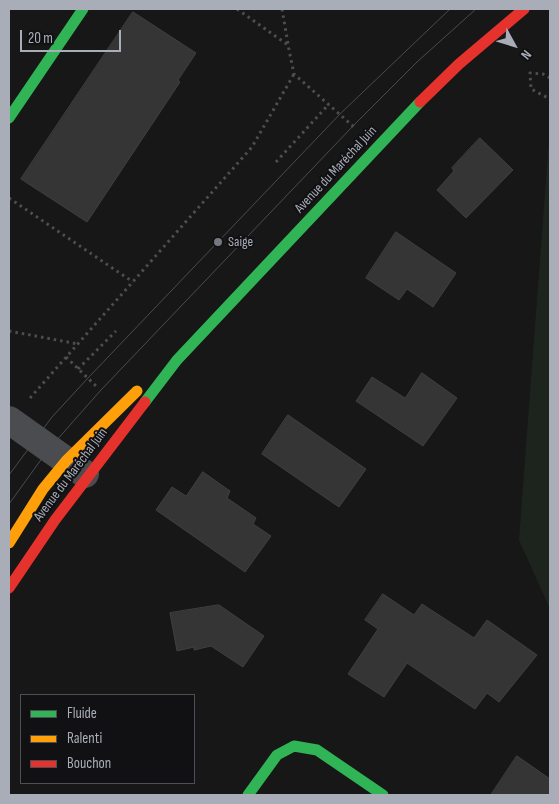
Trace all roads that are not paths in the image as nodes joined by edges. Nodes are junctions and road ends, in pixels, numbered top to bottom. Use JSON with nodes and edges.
{"nodes":[{"id":1,"x":83,"y":9,"type":"edge"},
{"id":2,"x":524,"y":9,"type":"edge"},
{"id":3,"x":9,"y":118,"type":"edge"},
{"id":4,"x":178,"y":360,"type":"junction"},
{"id":5,"x":17,"y":412,"type":"edge"},
{"id":6,"x":66,"y":461,"type":"junction"},
{"id":7,"x":89,"y":476,"type":"junction"},
{"id":8,"x":9,"y":543,"type":"edge"},
{"id":9,"x":9,"y":588,"type":"edge"},
{"id":10,"x":248,"y":795,"type":"edge"},
{"id":11,"x":384,"y":795,"type":"edge"}],
"edges":[{"from":1,"to":3,"type":"main road"},
{"from":2,"to":4,"type":"main road","name":"Avenue du Maréchal Juin"},
{"from":4,"to":6,"type":"main road","name":"Avenue du Maréchal Juin"},
{"from":4,"to":7,"type":"main road","name":"Avenue du Maréchal Juin"},
{"from":5,"to":6,"type":"street"},
{"from":6,"to":7,"type":"street"},
{"from":6,"to":8,"type":"main road","name":"Avenue du Maréchal Juin"},
{"from":7,"to":9,"type":"main road","name":"Avenue du Maréchal Juin"},
{"from":10,"to":11,"type":"main road"}]}
